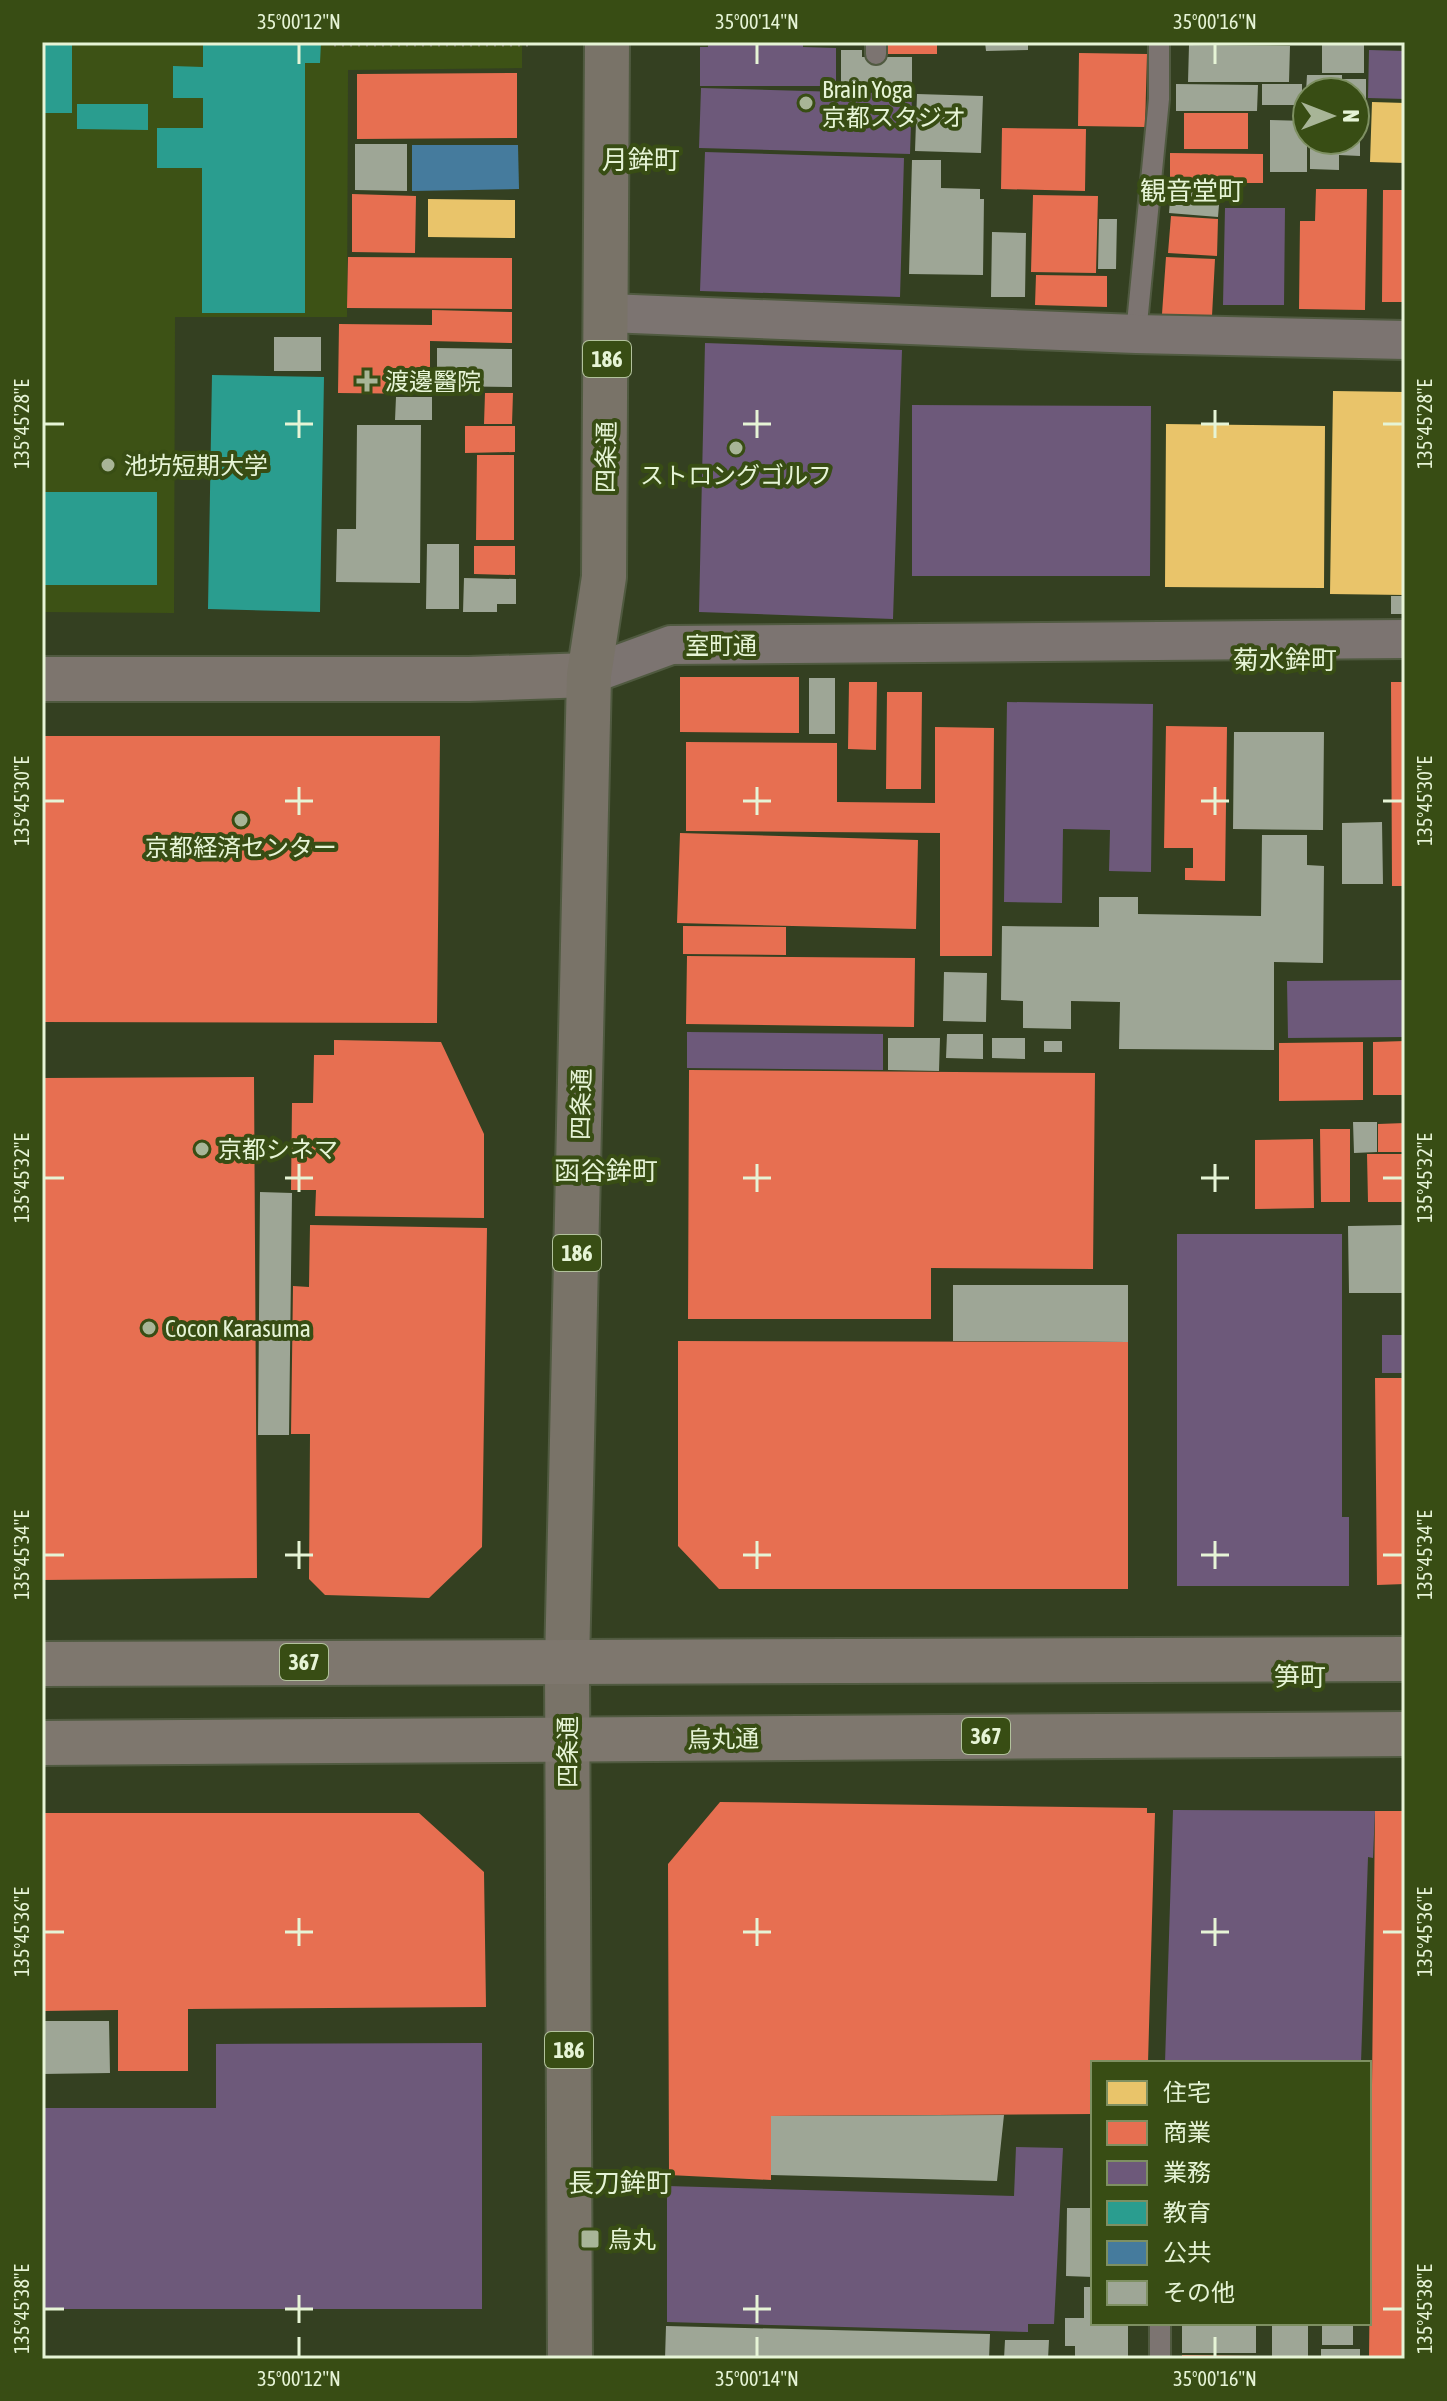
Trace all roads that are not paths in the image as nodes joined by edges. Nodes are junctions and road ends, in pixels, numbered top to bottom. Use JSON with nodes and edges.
{"nodes":[{"id":1,"x":607,"y":42,"type":"edge"},
{"id":2,"x":1159,"y":42,"type":"edge"},
{"id":3,"x":608,"y":313,"type":"junction"},
{"id":4,"x":1136,"y":334,"type":"junction"},
{"id":5,"x":1405,"y":340,"type":"edge"},
{"id":6,"x":1405,"y":639,"type":"edge"},
{"id":7,"x":589,"y":675,"type":"junction"},
{"id":8,"x":42,"y":679,"type":"edge"},
{"id":9,"x":1405,"y":1659,"type":"edge"},
{"id":10,"x":42,"y":1664,"type":"edge"},
{"id":11,"x":567,"y":1665,"type":"junction"},
{"id":12,"x":1405,"y":1734,"type":"edge"},
{"id":13,"x":567,"y":1741,"type":"junction"},
{"id":14,"x":42,"y":1743,"type":"edge"},
{"id":15,"x":1160,"y":2325,"type":"edge"},
{"id":16,"x":570,"y":2359,"type":"edge"},
{"id":17,"x":1160,"y":2359,"type":"edge"}],
"edges":[{"from":1,"to":3,"type":"main road","name":"四条通","number":"186"},
{"from":2,"to":4,"type":"lane"},
{"from":3,"to":4,"type":"street"},
{"from":3,"to":7,"type":"main road","name":"四条通","number":"186"},
{"from":4,"to":5,"type":"street"},
{"from":6,"to":7,"type":"street","name":"室町通"},
{"from":7,"to":8,"type":"street","name":"室町通"},
{"from":7,"to":11,"type":"main road","name":"四条通","number":"186"},
{"from":9,"to":11,"type":"highway","number":"367"},
{"from":10,"to":11,"type":"highway","number":"367"},
{"from":11,"to":13,"type":"main road","name":"四条通","number":"186"},
{"from":12,"to":13,"type":"highway","name":"烏丸通","number":"367"},
{"from":13,"to":14,"type":"highway","name":"烏丸通","number":"367"},
{"from":13,"to":16,"type":"main road","name":"四条通","number":"186"},
{"from":15,"to":17,"type":"lane"}]}
